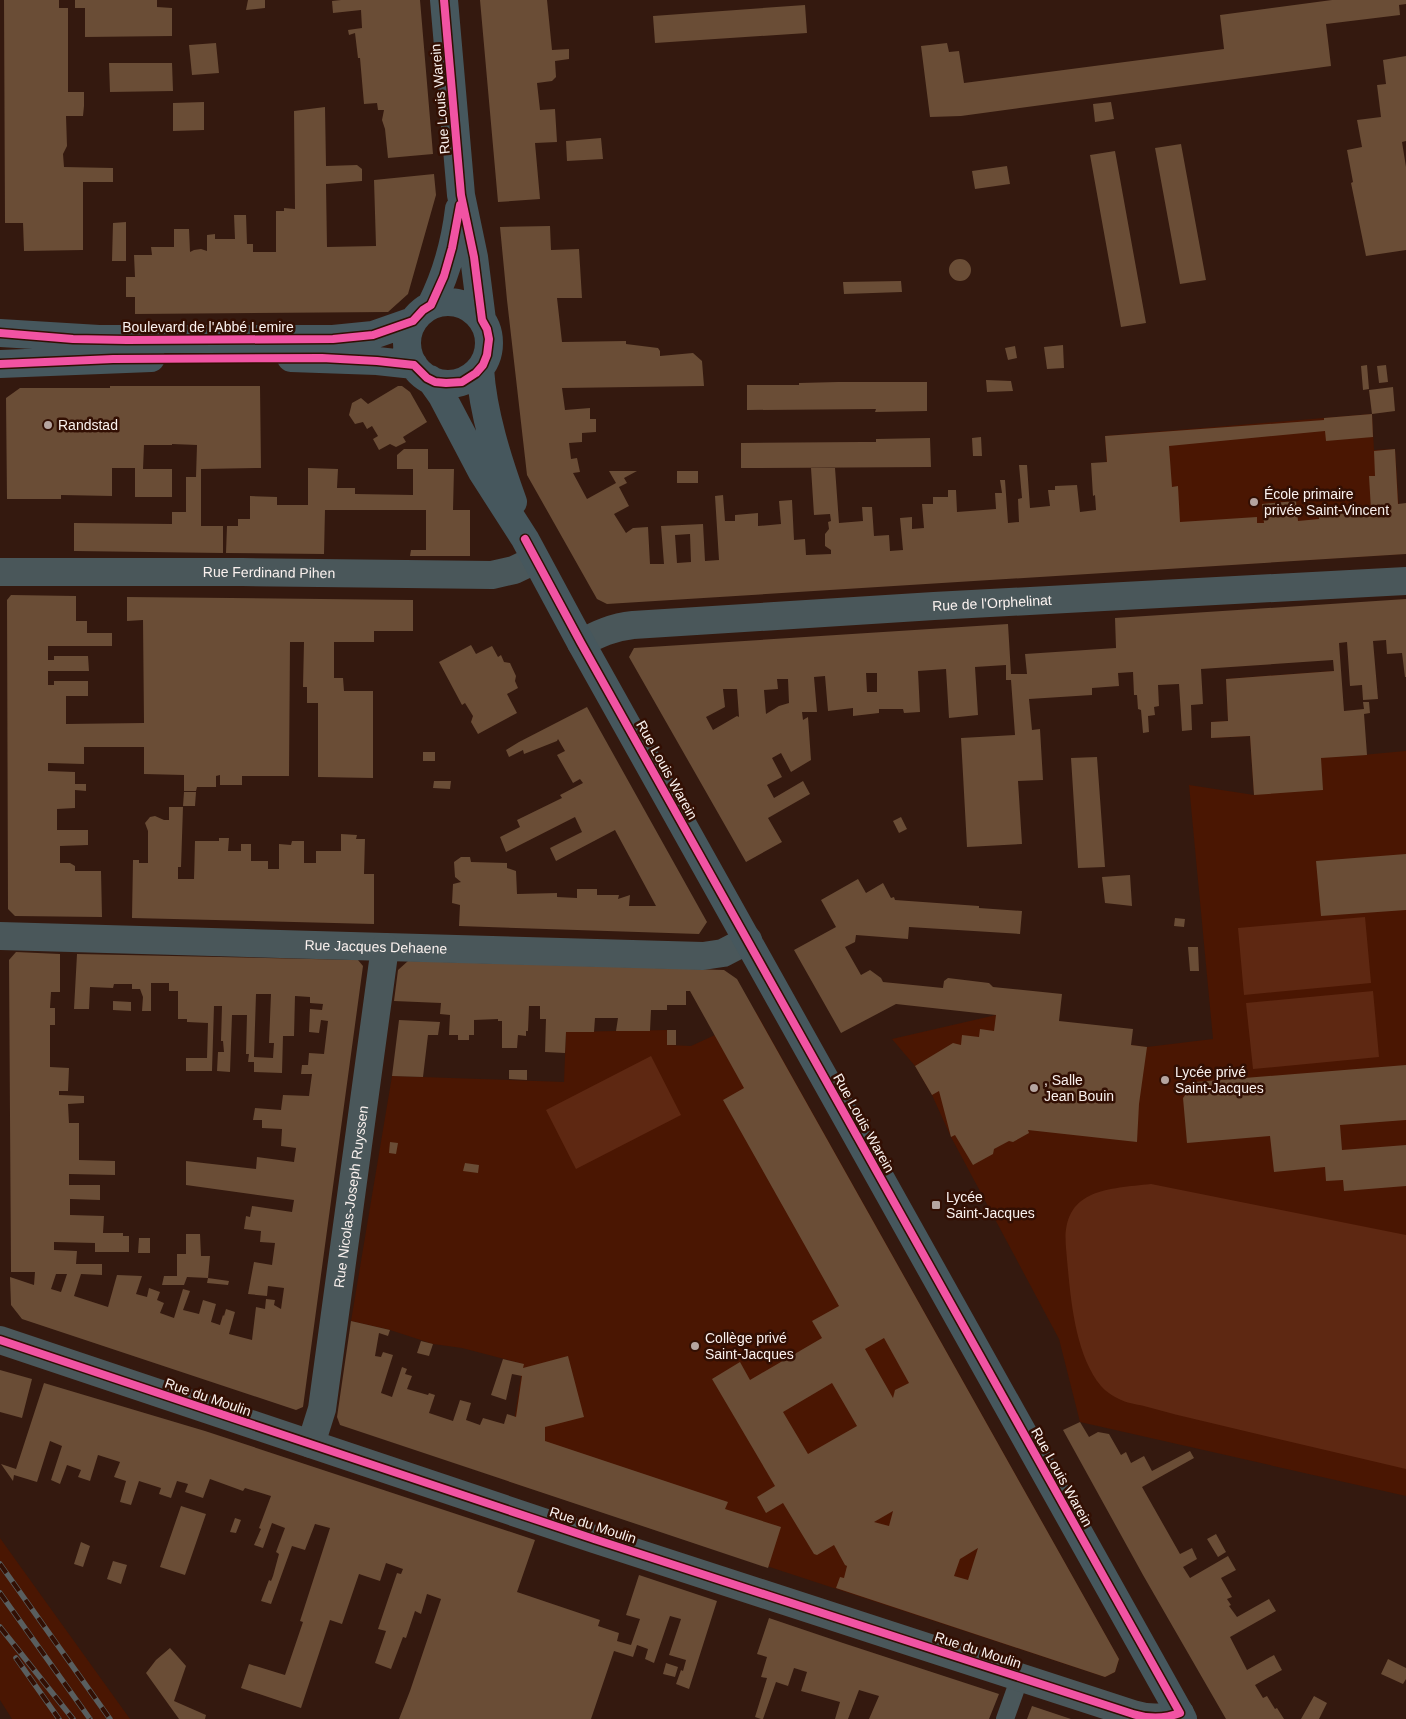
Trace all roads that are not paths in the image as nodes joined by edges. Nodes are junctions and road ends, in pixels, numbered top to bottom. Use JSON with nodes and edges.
{"nodes":[{"id":1,"x":444,"y":0,"type":"edge"},
{"id":2,"x":461,"y":195,"type":"junction"},
{"id":3,"x":422,"y":313,"type":"junction"},
{"id":4,"x":482,"y":320,"type":"junction"},
{"id":5,"x":0,"y":333,"type":"edge"},
{"id":6,"x":0,"y":364,"type":"edge"},
{"id":7,"x":480,"y":369,"type":"junction"},
{"id":8,"x":422,"y":372,"type":"junction"},
{"id":9,"x":530,"y":550,"type":"junction"},
{"id":10,"x":0,"y":572,"type":"edge"},
{"id":11,"x":1406,"y":581,"type":"edge"},
{"id":12,"x":581,"y":642,"type":"junction"},
{"id":13,"x":0,"y":936,"type":"edge"},
{"id":14,"x":748,"y":940,"type":"junction"},
{"id":15,"x":384,"y":948,"type":"junction"},
{"id":16,"x":0,"y":1340,"type":"edge"},
{"id":17,"x":311,"y":1444,"type":"junction"},
{"id":18,"x":1020,"y":1677,"type":"junction"},
{"id":19,"x":1181,"y":1716,"type":"edge"},
{"id":20,"x":1004,"y":1719,"type":"edge"}],
"edges":[{"from":1,"to":2,"type":"main road","name":"Rue Louis Warein"},
{"from":2,"to":3,"type":"main road","name":"Rue Louis Warein"},
{"from":2,"to":4,"type":"main road","name":"Rue Louis Warein"},
{"from":3,"to":4,"type":"main road"},
{"from":3,"to":5,"type":"main road","name":"Boulevard de l'Abbé Lemire"},
{"from":3,"to":8,"type":"main road"},
{"from":4,"to":7,"type":"main road"},
{"from":6,"to":8,"type":"main road"},
{"from":7,"to":8,"type":"main road"},
{"from":7,"to":9,"type":"main road","name":"Rue Louis Warein"},
{"from":8,"to":9,"type":"main road","name":"Rue Louis Warein"},
{"from":9,"to":10,"type":"street","name":"Rue Ferdinand Pihen"},
{"from":9,"to":12,"type":"main road","name":"Rue Louis Warein"},
{"from":11,"to":12,"type":"street","name":"Rue de l'Orphelinat"},
{"from":12,"to":14,"type":"main road","name":"Rue Louis Warein"},
{"from":13,"to":15,"type":"street","name":"Rue Jacques Dehaene"},
{"from":14,"to":15,"type":"street","name":"Rue Jacques Dehaene"},
{"from":14,"to":19,"type":"main road","name":"Rue Louis Warein"},
{"from":15,"to":17,"type":"street","name":"Rue Nicolas-Joseph Ruyssen"},
{"from":16,"to":17,"type":"street","name":"Rue du Moulin"},
{"from":17,"to":18,"type":"street","name":"Rue du Moulin"},
{"from":18,"to":19,"type":"street","name":"Rue du Moulin"},
{"from":18,"to":20,"type":"lane"}]}
